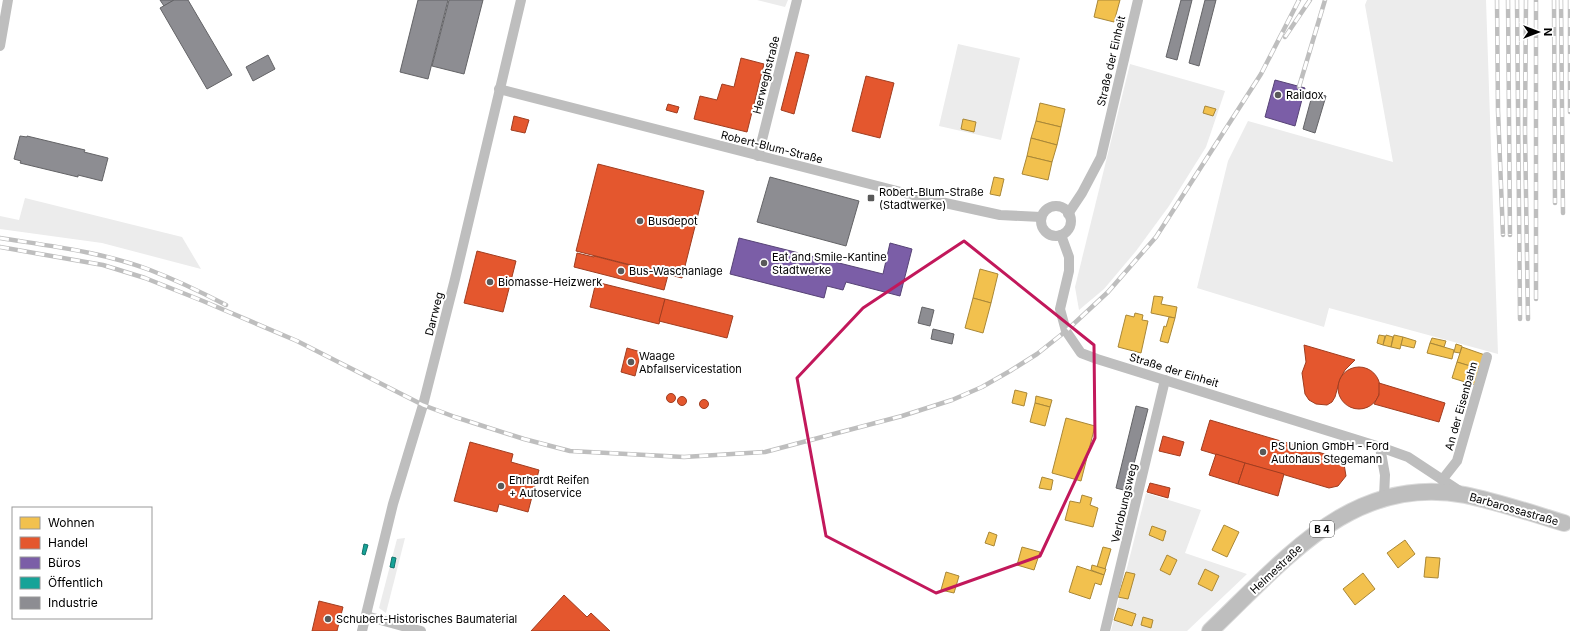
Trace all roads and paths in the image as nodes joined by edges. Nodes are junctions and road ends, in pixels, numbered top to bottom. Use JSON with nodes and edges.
{"nodes":[{"id":1,"x":8,"y":0,"type":"edge"},
{"id":2,"x":521,"y":0,"type":"edge"},
{"id":3,"x":797,"y":0,"type":"edge"},
{"id":4,"x":1138,"y":0,"type":"edge"},
{"id":5,"x":0,"y":46,"type":"edge"},
{"id":6,"x":499,"y":90,"type":"junction"},
{"id":7,"x":758,"y":156,"type":"junction"},
{"id":8,"x":1068,"y":214,"type":"junction"},
{"id":9,"x":1042,"y":217,"type":"junction"},
{"id":10,"x":1061,"y":235,"type":"junction"},
{"id":11,"x":1487,"y":357,"type":"dead end"},
{"id":12,"x":1165,"y":380,"type":"junction"},
{"id":13,"x":1380,"y":447,"type":"junction"},
{"id":14,"x":1442,"y":480,"type":"junction"},
{"id":15,"x":1464,"y":495,"type":"junction"},
{"id":16,"x":1384,"y":497,"type":"junction"},
{"id":17,"x":1564,"y":524,"type":"dead end"},
{"id":18,"x":366,"y":616,"type":"junction"},
{"id":19,"x":362,"y":631,"type":"edge"},
{"id":20,"x":421,"y":631,"type":"edge"},
{"id":21,"x":1105,"y":631,"type":"edge"},
{"id":22,"x":1210,"y":631,"type":"edge"}],
"edges":[{"from":1,"to":5,"type":"street"},
{"from":2,"to":6,"type":"street","name":"Darrweg"},
{"from":3,"to":7,"type":"street","name":"Herweghstraße"},
{"from":4,"to":8,"type":"street","name":"Straße der Einheit"},
{"from":6,"to":7,"type":"street","name":"Robert-Blum-Straße"},
{"from":6,"to":18,"type":"street","name":"Darrweg"},
{"from":7,"to":9,"type":"street","name":"Robert-Blum-Straße"},
{"from":8,"to":9,"type":"street"},
{"from":8,"to":10,"type":"street","name":"Straße der Einheit"},
{"from":9,"to":10,"type":"street"},
{"from":10,"to":12,"type":"street","name":"Straße der Einheit"},
{"from":11,"to":14,"type":"street","name":"An der Eisenbahn"},
{"from":12,"to":13,"type":"street","name":"Straße der Einheit"},
{"from":12,"to":21,"type":"street","name":"Verlobungsweg"},
{"from":13,"to":14,"type":"street","name":"Straße der Einheit"},
{"from":13,"to":16,"type":"street"},
{"from":14,"to":15,"type":"street","name":"Straße der Einheit"},
{"from":15,"to":16,"type":"main road","name":"Helmestraße","number":"B 4"},
{"from":15,"to":17,"type":"main road","name":"Barbarossastraße","number":"B 4"},
{"from":16,"to":22,"type":"main road","name":"Helmestraße","number":"B 4"},
{"from":18,"to":19,"type":"street","name":"Darrweg"},
{"from":18,"to":20,"type":"street"}]}
